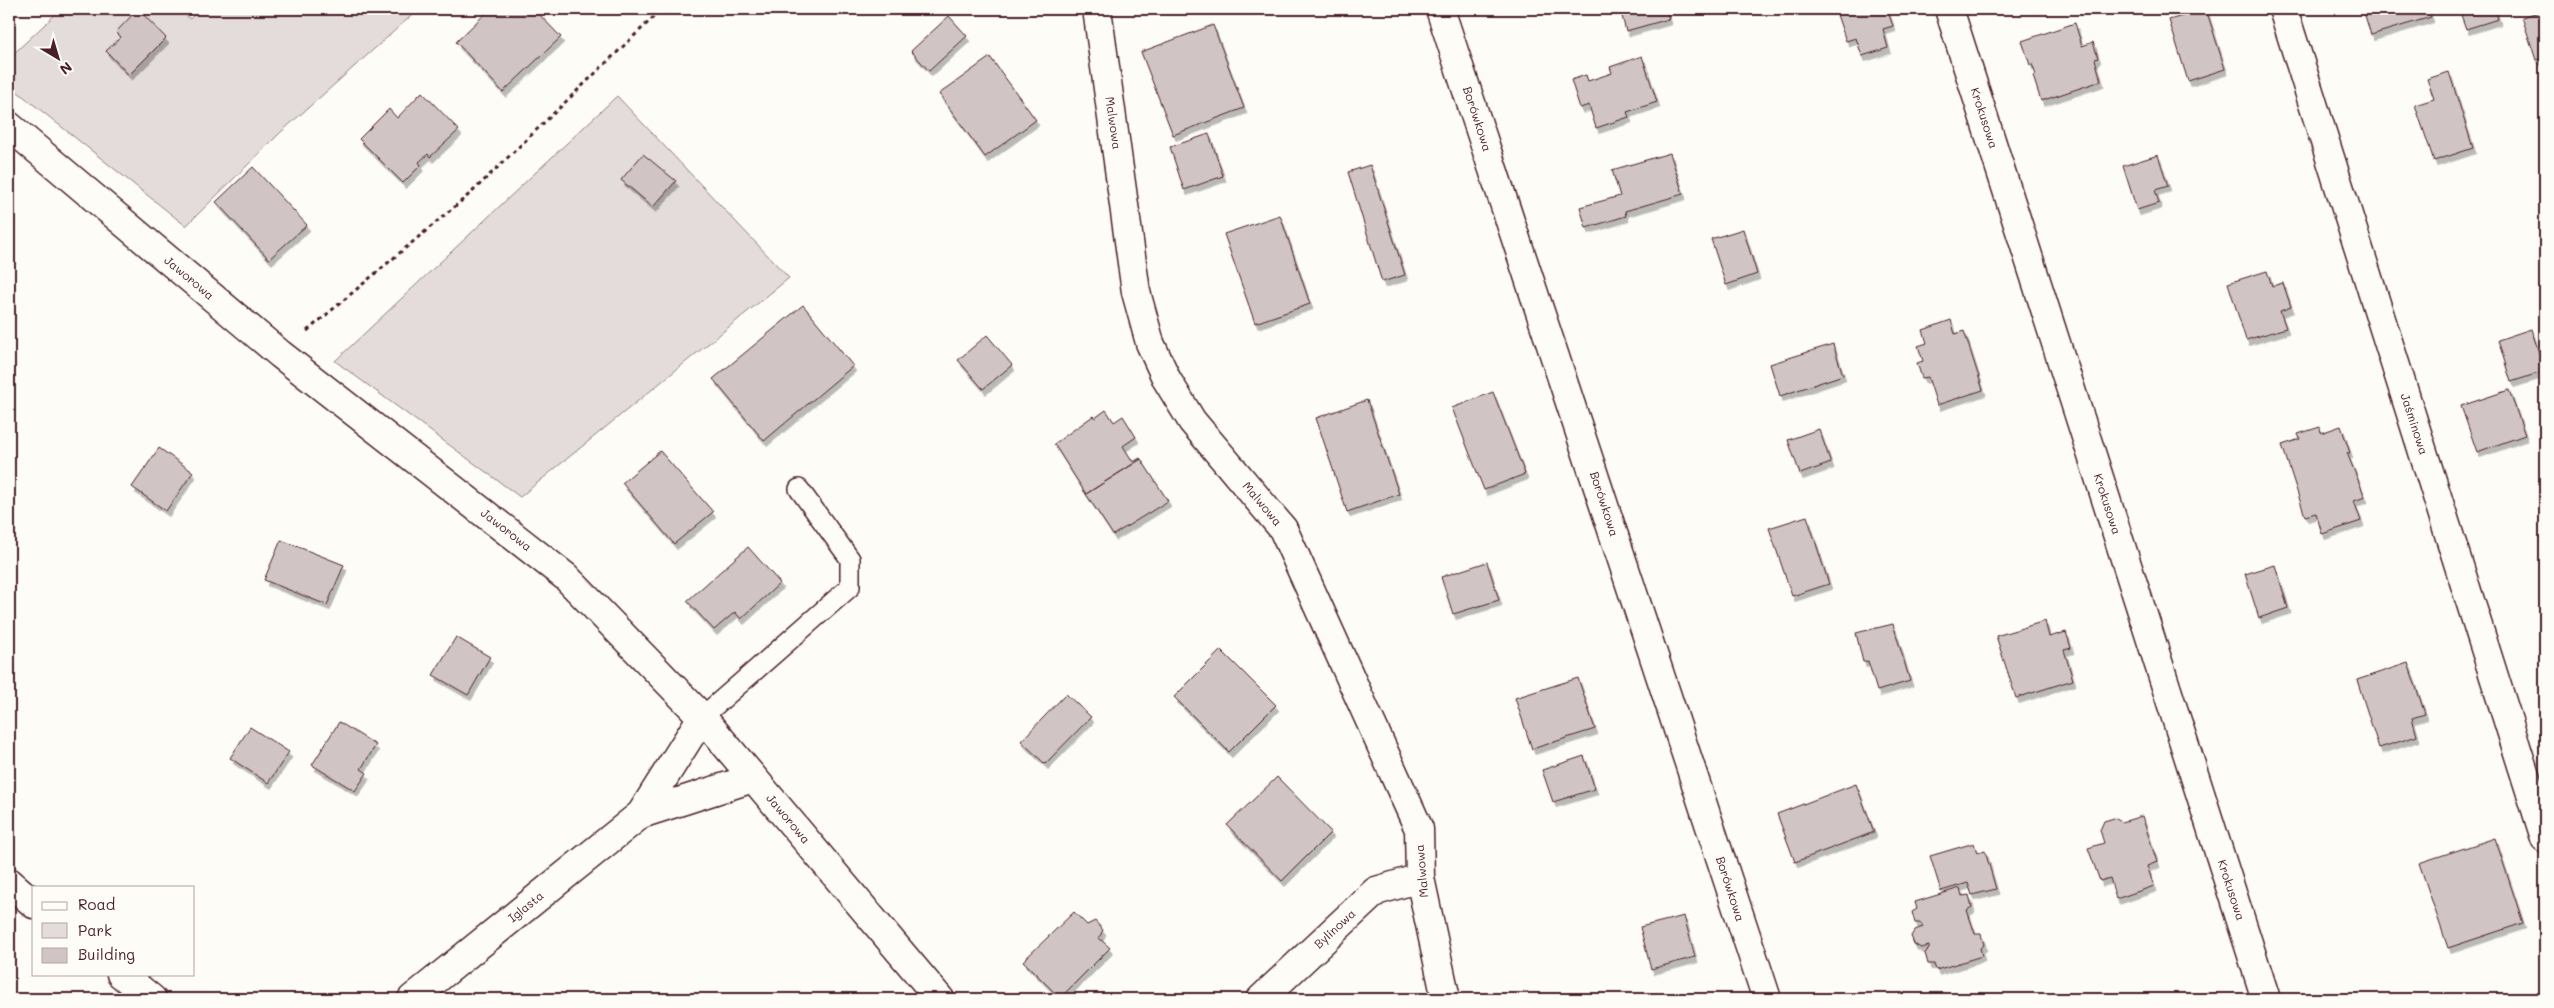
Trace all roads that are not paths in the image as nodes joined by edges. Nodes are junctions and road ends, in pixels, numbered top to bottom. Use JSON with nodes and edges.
{"nodes":[{"id":1,"x":1097,"y":9,"type":"edge"},
{"id":2,"x":1440,"y":9,"type":"edge"},
{"id":3,"x":1949,"y":9,"type":"edge"},
{"id":4,"x":2283,"y":9,"type":"edge"},
{"id":5,"x":9,"y":126,"type":"edge"},
{"id":6,"x":800,"y":489,"type":"dead end"},
{"id":7,"x":702,"y":717,"type":"junction"},
{"id":8,"x":753,"y":778,"type":"junction"},
{"id":9,"x":641,"y":814,"type":"junction"},
{"id":10,"x":2545,"y":838,"type":"edge"},
{"id":11,"x":1420,"y":878,"type":"junction"},
{"id":12,"x":9,"y":882,"type":"edge"},
{"id":13,"x":32,"y":902,"type":"edge"},
{"id":14,"x":123,"y":976,"type":"edge"},
{"id":15,"x":152,"y":999,"type":"edge"},
{"id":16,"x":412,"y":999,"type":"edge"},
{"id":17,"x":940,"y":999,"type":"edge"},
{"id":18,"x":1261,"y":999,"type":"edge"},
{"id":19,"x":1446,"y":999,"type":"edge"},
{"id":20,"x":1767,"y":999,"type":"edge"},
{"id":21,"x":2266,"y":999,"type":"edge"}],
"edges":[{"from":1,"to":11,"type":"street","name":"Malwowa"},
{"from":2,"to":20,"type":"street","name":"Borówkowa"},
{"from":3,"to":21,"type":"street","name":"Krokusowa"},
{"from":4,"to":10,"type":"street","name":"Jaśminowa"},
{"from":5,"to":7,"type":"street","name":"Jaworowa"},
{"from":6,"to":7,"type":"lane"},
{"from":7,"to":8,"type":"street","name":"Jaworowa"},
{"from":7,"to":9,"type":"street","name":"Iglasta"},
{"from":8,"to":9,"type":"street","name":"Iglasta"},
{"from":8,"to":17,"type":"street","name":"Jaworowa"},
{"from":9,"to":16,"type":"street","name":"Iglasta"},
{"from":11,"to":18,"type":"street","name":"Bylinowa"},
{"from":11,"to":19,"type":"street","name":"Malwowa"},
{"from":12,"to":13,"type":"street"},
{"from":14,"to":15,"type":"street"}]}
